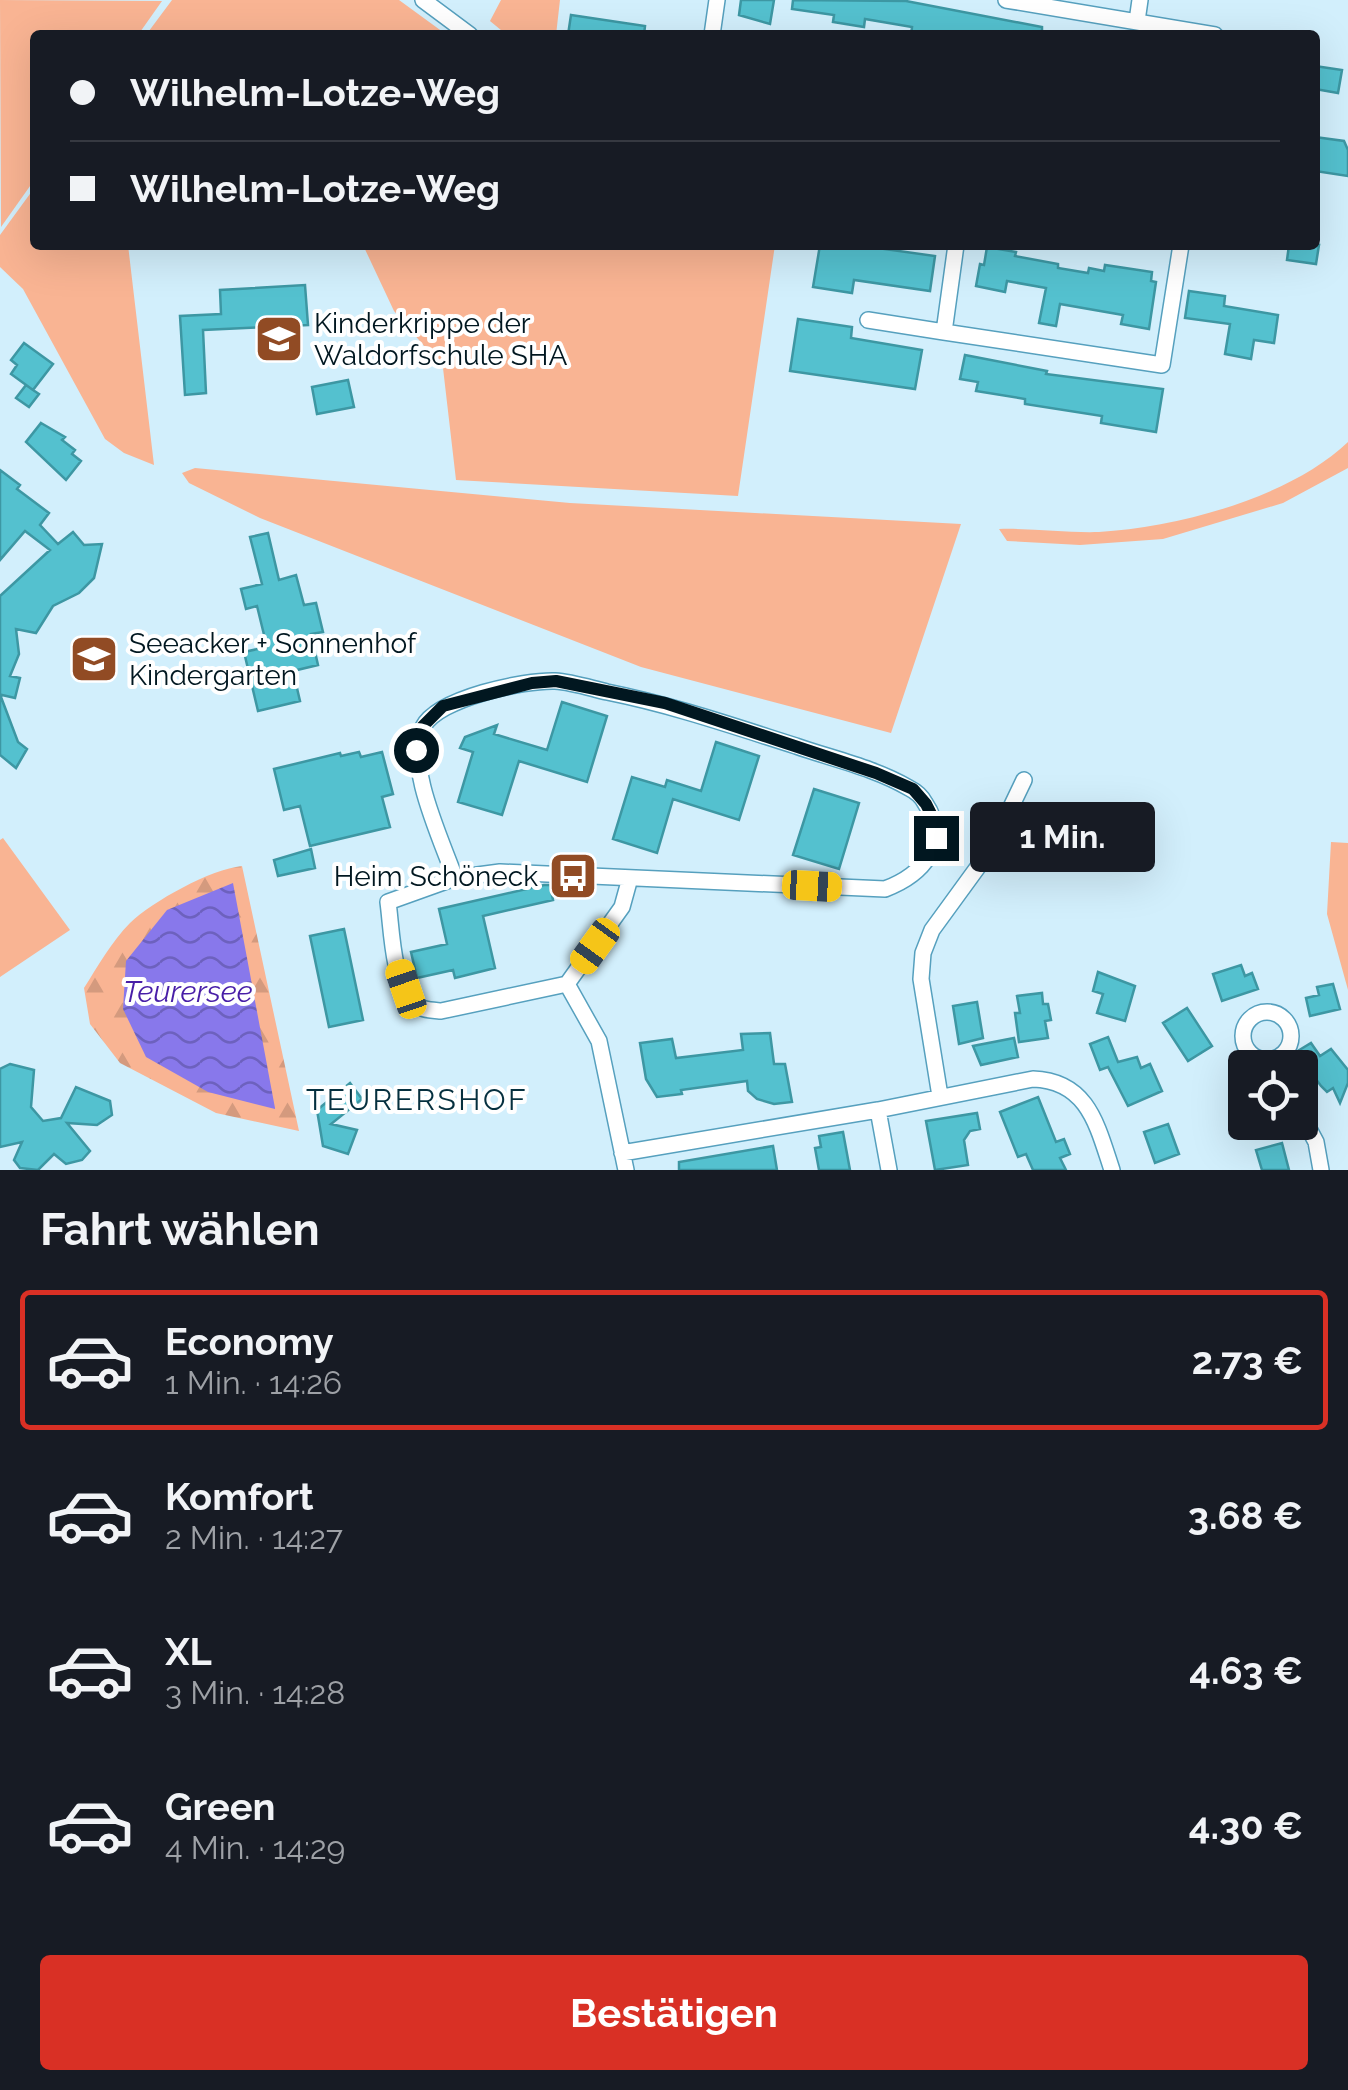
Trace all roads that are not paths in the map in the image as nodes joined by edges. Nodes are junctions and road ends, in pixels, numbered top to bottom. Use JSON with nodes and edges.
{"nodes":[{"id":1,"x":423,"y":0,"type":"edge"},
{"id":2,"x":717,"y":0,"type":"edge"},
{"id":3,"x":1006,"y":0,"type":"edge"},
{"id":4,"x":1140,"y":0,"type":"edge"},
{"id":5,"x":1137,"y":21,"type":"junction"},
{"id":6,"x":463,"y":30,"type":"edge"},
{"id":7,"x":713,"y":30,"type":"edge"},
{"id":8,"x":1187,"y":30,"type":"edge"},
{"id":9,"x":955,"y":250,"type":"edge"},
{"id":10,"x":1180,"y":250,"type":"edge"},
{"id":11,"x":868,"y":320,"type":"dead end"},
{"id":12,"x":944,"y":332,"type":"junction"},
{"id":13,"x":1024,"y":780,"type":"dead end"},
{"id":14,"x":455,"y":878,"type":"junction"},
{"id":15,"x":630,"y":878,"type":"junction"},
{"id":16,"x":567,"y":984,"type":"junction"},
{"id":17,"x":940,"y":1096,"type":"junction"},
{"id":18,"x":878,"y":1110,"type":"junction"},
{"id":19,"x":1315,"y":1140,"type":"edge"},
{"id":20,"x":622,"y":1152,"type":"junction"},
{"id":21,"x":626,"y":1170,"type":"edge"},
{"id":22,"x":889,"y":1170,"type":"edge"},
{"id":23,"x":1112,"y":1170,"type":"edge"},
{"id":24,"x":1322,"y":1170,"type":"edge"}],
"edges":[{"from":1,"to":6,"type":"street"},
{"from":2,"to":7,"type":"street"},
{"from":3,"to":5,"type":"street"},
{"from":4,"to":5,"type":"street"},
{"from":5,"to":8,"type":"street"},
{"from":9,"to":12,"type":"street"},
{"from":10,"to":12,"type":"street"},
{"from":11,"to":12,"type":"street"},
{"from":13,"to":17,"type":"street"},
{"from":14,"to":15,"type":"street"},
{"from":14,"to":15,"type":"street"},
{"from":14,"to":16,"type":"street"},
{"from":15,"to":16,"type":"street"},
{"from":16,"to":20,"type":"street"},
{"from":17,"to":18,"type":"street"},
{"from":17,"to":23,"type":"street"},
{"from":18,"to":20,"type":"street"},
{"from":18,"to":22,"type":"street"},
{"from":19,"to":24,"type":"street"},
{"from":20,"to":21,"type":"street"}]}
